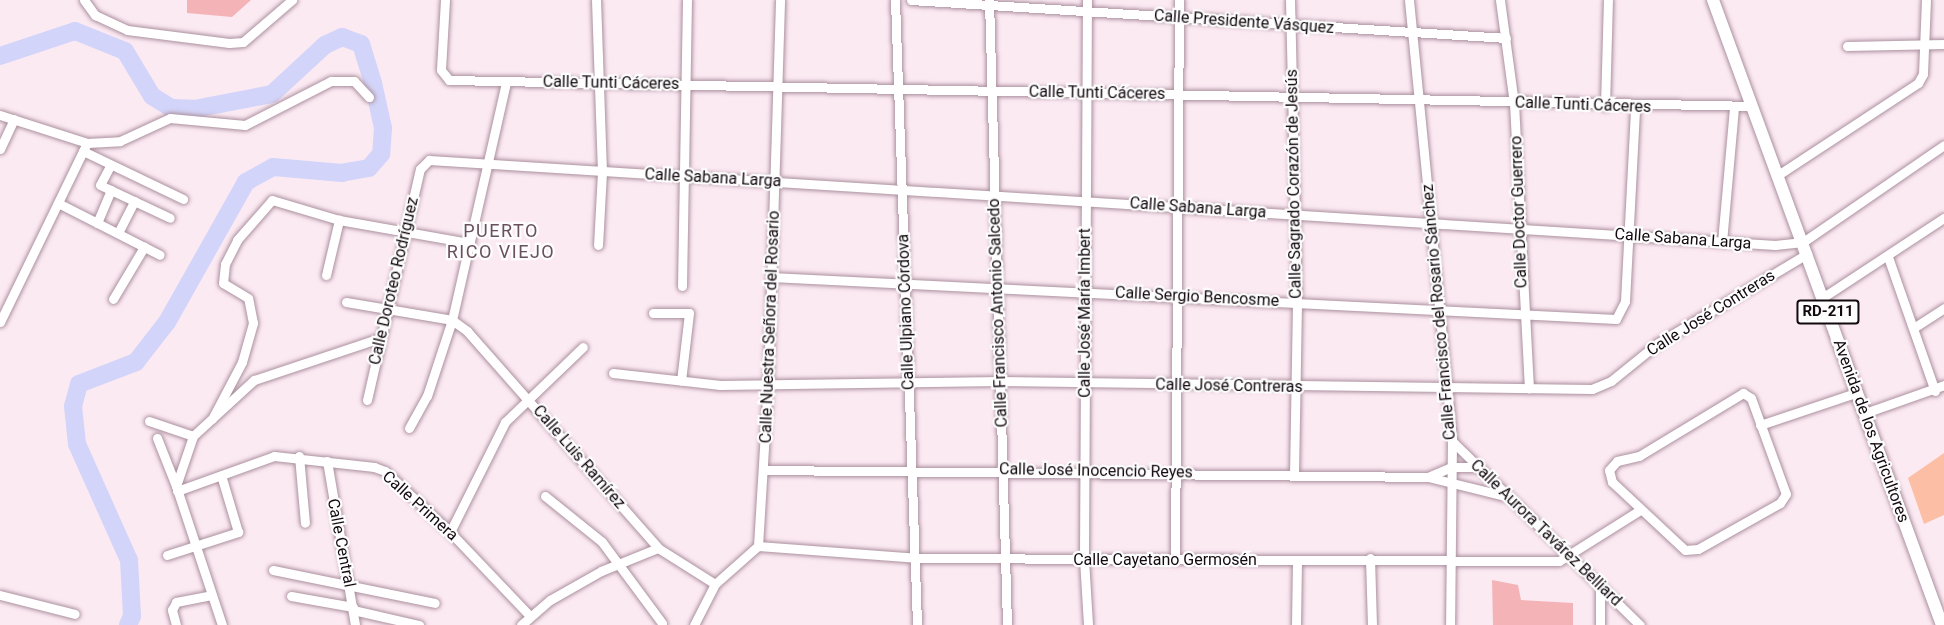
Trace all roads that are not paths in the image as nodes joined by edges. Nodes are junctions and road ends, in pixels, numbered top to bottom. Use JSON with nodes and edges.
{"nodes":[{"id":1,"x":84,"y":0,"type":"edge"},
{"id":2,"x":292,"y":0,"type":"edge"},
{"id":3,"x":445,"y":0,"type":"edge"},
{"id":4,"x":596,"y":0,"type":"edge"},
{"id":5,"x":687,"y":0,"type":"edge"},
{"id":6,"x":780,"y":0,"type":"edge"},
{"id":7,"x":895,"y":0,"type":"edge"},
{"id":8,"x":911,"y":0,"type":"edge"},
{"id":9,"x":1087,"y":0,"type":"edge"},
{"id":10,"x":1179,"y":0,"type":"edge"},
{"id":11,"x":1290,"y":0,"type":"edge"},
{"id":12,"x":1409,"y":0,"type":"edge"},
{"id":13,"x":1500,"y":0,"type":"edge"},
{"id":14,"x":1608,"y":0,"type":"edge"},
{"id":15,"x":1713,"y":0,"type":"edge"},
{"id":16,"x":1926,"y":0,"type":"edge"},
{"id":17,"x":989,"y":3,"type":"edge"},
{"id":18,"x":1087,"y":11,"type":"junction"},
{"id":19,"x":1179,"y":18,"type":"junction"},
{"id":20,"x":1292,"y":25,"type":"junction"},
{"id":21,"x":1412,"y":32,"type":"junction"},
{"id":22,"x":1506,"y":38,"type":"junction"},
{"id":23,"x":1944,"y":44,"type":"edge"},
{"id":24,"x":1847,"y":46,"type":"dead end"},
{"id":25,"x":1923,"y":46,"type":"junction"},
{"id":26,"x":506,"y":82,"type":"junction"},
{"id":27,"x":597,"y":82,"type":"junction"},
{"id":28,"x":686,"y":84,"type":"junction"},
{"id":29,"x":778,"y":86,"type":"junction"},
{"id":30,"x":898,"y":89,"type":"junction"},
{"id":31,"x":992,"y":91,"type":"junction"},
{"id":32,"x":1087,"y":93,"type":"junction"},
{"id":33,"x":1178,"y":95,"type":"junction"},
{"id":34,"x":369,"y":97,"type":"dead end"},
{"id":35,"x":1291,"y":98,"type":"junction"},
{"id":36,"x":1419,"y":100,"type":"junction"},
{"id":37,"x":1514,"y":103,"type":"junction"},
{"id":38,"x":1605,"y":106,"type":"junction"},
{"id":39,"x":1752,"y":106,"type":"junction"},
{"id":40,"x":1635,"y":108,"type":"junction"},
{"id":41,"x":1734,"y":108,"type":"junction"},
{"id":42,"x":0,"y":115,"type":"edge"},
{"id":43,"x":14,"y":119,"type":"junction"},
{"id":44,"x":1944,"y":145,"type":"edge"},
{"id":45,"x":85,"y":147,"type":"junction"},
{"id":46,"x":0,"y":149,"type":"edge"},
{"id":47,"x":424,"y":163,"type":"joint"},
{"id":48,"x":488,"y":165,"type":"junction"},
{"id":49,"x":110,"y":166,"type":"junction"},
{"id":50,"x":602,"y":172,"type":"junction"},
{"id":51,"x":1778,"y":175,"type":"junction"},
{"id":52,"x":684,"y":176,"type":"junction"},
{"id":53,"x":776,"y":182,"type":"junction"},
{"id":54,"x":902,"y":189,"type":"junction"},
{"id":55,"x":111,"y":190,"type":"junction"},
{"id":56,"x":995,"y":195,"type":"junction"},
{"id":57,"x":183,"y":199,"type":"dead end"},
{"id":58,"x":1086,"y":200,"type":"junction"},
{"id":59,"x":134,"y":201,"type":"junction"},
{"id":60,"x":58,"y":203,"type":"junction"},
{"id":61,"x":1178,"y":206,"type":"junction"},
{"id":62,"x":1295,"y":215,"type":"junction"},
{"id":63,"x":170,"y":218,"type":"dead end"},
{"id":64,"x":1944,"y":218,"type":"edge"},
{"id":65,"x":339,"y":220,"type":"junction"},
{"id":66,"x":97,"y":223,"type":"junction"},
{"id":67,"x":1431,"y":224,"type":"junction"},
{"id":68,"x":406,"y":230,"type":"junction"},
{"id":69,"x":1521,"y":230,"type":"junction"},
{"id":70,"x":118,"y":233,"type":"junction"},
{"id":71,"x":1629,"y":235,"type":"junction"},
{"id":72,"x":1722,"y":242,"type":"junction"},
{"id":73,"x":470,"y":243,"type":"junction"},
{"id":74,"x":598,"y":245,"type":"dead end"},
{"id":75,"x":144,"y":247,"type":"junction"},
{"id":76,"x":1805,"y":248,"type":"junction"},
{"id":77,"x":160,"y":255,"type":"dead end"},
{"id":78,"x":1888,"y":257,"type":"junction"},
{"id":79,"x":326,"y":274,"type":"dead end"},
{"id":80,"x":771,"y":277,"type":"junction"},
{"id":81,"x":906,"y":284,"type":"junction"},
{"id":82,"x":682,"y":286,"type":"dead end"},
{"id":83,"x":997,"y":287,"type":"junction"},
{"id":84,"x":1085,"y":291,"type":"junction"},
{"id":85,"x":1177,"y":296,"type":"junction"},
{"id":86,"x":1822,"y":298,"type":"junction"},
{"id":87,"x":113,"y":299,"type":"dead end"},
{"id":88,"x":346,"y":302,"type":"dead end"},
{"id":89,"x":1298,"y":303,"type":"junction"},
{"id":90,"x":1436,"y":308,"type":"junction"},
{"id":91,"x":1944,"y":308,"type":"edge"},
{"id":92,"x":386,"y":309,"type":"junction"},
{"id":93,"x":653,"y":313,"type":"dead end"},
{"id":94,"x":1523,"y":314,"type":"junction"},
{"id":95,"x":452,"y":320,"type":"junction"},
{"id":96,"x":0,"y":322,"type":"edge"},
{"id":97,"x":1915,"y":327,"type":"junction"},
{"id":98,"x":380,"y":338,"type":"junction"},
{"id":99,"x":583,"y":347,"type":"dead end"},
{"id":100,"x":613,"y":373,"type":"dead end"},
{"id":101,"x":681,"y":381,"type":"junction"},
{"id":102,"x":909,"y":381,"type":"junction"},
{"id":103,"x":1000,"y":381,"type":"junction"},
{"id":104,"x":768,"y":384,"type":"junction"},
{"id":105,"x":1085,"y":385,"type":"junction"},
{"id":106,"x":1176,"y":385,"type":"junction"},
{"id":107,"x":1944,"y":385,"type":"edge"},
{"id":108,"x":1297,"y":387,"type":"junction"},
{"id":109,"x":1445,"y":388,"type":"junction"},
{"id":110,"x":1529,"y":389,"type":"junction"},
{"id":111,"x":1935,"y":391,"type":"junction"},
{"id":112,"x":1858,"y":392,"type":"junction"},
{"id":113,"x":526,"y":397,"type":"junction"},
{"id":114,"x":367,"y":400,"type":"dead end"},
{"id":115,"x":1865,"y":412,"type":"junction"},
{"id":116,"x":212,"y":419,"type":"junction"},
{"id":117,"x":149,"y":421,"type":"dead end"},
{"id":118,"x":1760,"y":425,"type":"junction"},
{"id":119,"x":409,"y":428,"type":"dead end"},
{"id":120,"x":193,"y":436,"type":"junction"},
{"id":121,"x":157,"y":438,"type":"dead end"},
{"id":122,"x":1452,"y":441,"type":"junction"},
{"id":123,"x":299,"y":456,"type":"junction"},
{"id":124,"x":327,"y":461,"type":"junction"},
{"id":125,"x":1451,"y":467,"type":"junction"},
{"id":126,"x":1479,"y":467,"type":"junction"},
{"id":127,"x":764,"y":470,"type":"junction"},
{"id":128,"x":912,"y":470,"type":"junction"},
{"id":129,"x":1003,"y":470,"type":"junction"},
{"id":130,"x":1084,"y":472,"type":"junction"},
{"id":131,"x":1176,"y":473,"type":"junction"},
{"id":132,"x":221,"y":475,"type":"junction"},
{"id":133,"x":1294,"y":476,"type":"junction"},
{"id":134,"x":1428,"y":477,"type":"junction"},
{"id":135,"x":1452,"y":485,"type":"junction"},
{"id":136,"x":176,"y":488,"type":"junction"},
{"id":137,"x":545,"y":496,"type":"dead end"},
{"id":138,"x":1509,"y":496,"type":"junction"},
{"id":139,"x":1640,"y":510,"type":"junction"},
{"id":140,"x":305,"y":523,"type":"dead end"},
{"id":141,"x":450,"y":532,"type":"junction"},
{"id":142,"x":196,"y":546,"type":"junction"},
{"id":143,"x":758,"y":546,"type":"junction"},
{"id":144,"x":658,"y":548,"type":"junction"},
{"id":145,"x":167,"y":555,"type":"dead end"},
{"id":146,"x":1570,"y":555,"type":"junction"},
{"id":147,"x":916,"y":558,"type":"junction"},
{"id":148,"x":1370,"y":558,"type":"junction"},
{"id":149,"x":1084,"y":559,"type":"junction"},
{"id":150,"x":1005,"y":560,"type":"junction"},
{"id":151,"x":1175,"y":560,"type":"junction"},
{"id":152,"x":1297,"y":560,"type":"junction"},
{"id":153,"x":1450,"y":560,"type":"junction"},
{"id":154,"x":619,"y":563,"type":"junction"},
{"id":155,"x":273,"y":570,"type":"dead end"},
{"id":156,"x":715,"y":584,"type":"junction"},
{"id":157,"x":1600,"y":585,"type":"junction"},
{"id":158,"x":350,"y":587,"type":"junction"},
{"id":159,"x":211,"y":595,"type":"junction"},
{"id":160,"x":0,"y":596,"type":"edge"},
{"id":161,"x":291,"y":596,"type":"dead end"},
{"id":162,"x":435,"y":603,"type":"dead end"},
{"id":163,"x":353,"y":608,"type":"junction"},
{"id":164,"x":75,"y":614,"type":"dead end"},
{"id":165,"x":530,"y":616,"type":"junction"},
{"id":166,"x":662,"y":623,"type":"dead end"},
{"id":167,"x":176,"y":625,"type":"edge"},
{"id":168,"x":222,"y":625,"type":"edge"},
{"id":169,"x":355,"y":625,"type":"edge"},
{"id":170,"x":419,"y":625,"type":"edge"},
{"id":171,"x":521,"y":625,"type":"edge"},
{"id":172,"x":694,"y":625,"type":"edge"},
{"id":173,"x":917,"y":625,"type":"edge"},
{"id":174,"x":1007,"y":625,"type":"edge"},
{"id":175,"x":1088,"y":625,"type":"edge"},
{"id":176,"x":1296,"y":625,"type":"edge"},
{"id":177,"x":1372,"y":625,"type":"edge"},
{"id":178,"x":1450,"y":625,"type":"edge"},
{"id":179,"x":1600,"y":625,"type":"edge"},
{"id":180,"x":1640,"y":625,"type":"edge"},
{"id":181,"x":1942,"y":625,"type":"edge"}],
"edges":[{"from":1,"to":2,"type":"street"},
{"from":3,"to":26,"type":"street","name":"Calle Tunti Cáceres"},
{"from":4,"to":27,"type":"street"},
{"from":5,"to":28,"type":"street"},
{"from":6,"to":29,"type":"street","name":"Calle Nuestra Señora del Rosario"},
{"from":7,"to":30,"type":"street","name":"Calle Ulpiano Córdova"},
{"from":8,"to":17,"type":"street","name":"Calle Presidente Vásquez"},
{"from":9,"to":18,"type":"street","name":"Calle José María Imbert"},
{"from":10,"to":19,"type":"street"},
{"from":11,"to":20,"type":"street","name":"Calle Sagrado Corazón de Jesús"},
{"from":12,"to":21,"type":"street","name":"Calle Francisco del Rosario Sánchez"},
{"from":13,"to":22,"type":"street","name":"Calle Doctor Guerrero"},
{"from":14,"to":38,"type":"street"},
{"from":15,"to":39,"type":"main road","name":"Avenida de los Agricultores","number":"RD-211"},
{"from":16,"to":25,"type":"street"},
{"from":17,"to":18,"type":"street","name":"Calle Presidente Vásquez"},
{"from":17,"to":31,"type":"street","name":"Calle Francisco Antonio Salcedo"},
{"from":18,"to":19,"type":"street","name":"Calle Presidente Vásquez"},
{"from":18,"to":32,"type":"street","name":"Calle José María Imbert"},
{"from":19,"to":20,"type":"street","name":"Calle Presidente Vásquez"},
{"from":19,"to":33,"type":"street"},
{"from":20,"to":21,"type":"street","name":"Calle Presidente Vásquez"},
{"from":20,"to":35,"type":"street","name":"Calle Sagrado Corazón de Jesús"},
{"from":21,"to":22,"type":"street","name":"Calle Presidente Vásquez"},
{"from":21,"to":36,"type":"street","name":"Calle Francisco del Rosario Sánchez"},
{"from":22,"to":37,"type":"street","name":"Calle Doctor Guerrero"},
{"from":23,"to":25,"type":"street"},
{"from":24,"to":25,"type":"street"},
{"from":25,"to":51,"type":"street"},
{"from":26,"to":27,"type":"street","name":"Calle Tunti Cáceres"},
{"from":26,"to":48,"type":"street"},
{"from":27,"to":28,"type":"street","name":"Calle Tunti Cáceres"},
{"from":27,"to":50,"type":"street"},
{"from":28,"to":29,"type":"street","name":"Calle Tunti Cáceres"},
{"from":28,"to":52,"type":"street"},
{"from":29,"to":30,"type":"street","name":"Calle Tunti Cáceres"},
{"from":29,"to":53,"type":"street","name":"Calle Nuestra Señora del Rosario"},
{"from":30,"to":31,"type":"street","name":"Calle Tunti Cáceres"},
{"from":30,"to":54,"type":"street","name":"Calle Ulpiano Córdova"},
{"from":31,"to":32,"type":"street","name":"Calle Tunti Cáceres"},
{"from":31,"to":56,"type":"street","name":"Calle Francisco Antonio Salcedo"},
{"from":32,"to":33,"type":"street","name":"Calle Tunti Cáceres"},
{"from":32,"to":58,"type":"street","name":"Calle José María Imbert"},
{"from":33,"to":35,"type":"street","name":"Calle Tunti Cáceres"},
{"from":33,"to":61,"type":"street"},
{"from":34,"to":45,"type":"street"},
{"from":35,"to":36,"type":"street","name":"Calle Tunti Cáceres"},
{"from":35,"to":62,"type":"street","name":"Calle Sagrado Corazón de Jesús"},
{"from":36,"to":37,"type":"street","name":"Calle Tunti Cáceres"},
{"from":36,"to":67,"type":"street","name":"Calle Francisco del Rosario Sánchez"},
{"from":37,"to":38,"type":"street","name":"Calle Tunti Cáceres"},
{"from":37,"to":69,"type":"street","name":"Calle Doctor Guerrero"},
{"from":38,"to":40,"type":"street","name":"Calle Tunti Cáceres"},
{"from":39,"to":41,"type":"street","name":"Calle Tunti Cáceres"},
{"from":39,"to":51,"type":"main road","name":"Avenida de los Agricultores","number":"RD-211"},
{"from":40,"to":41,"type":"street","name":"Calle Tunti Cáceres"},
{"from":40,"to":71,"type":"street"},
{"from":41,"to":72,"type":"street"},
{"from":42,"to":43,"type":"street"},
{"from":43,"to":45,"type":"street"},
{"from":43,"to":46,"type":"street"},
{"from":44,"to":76,"type":"street"},
{"from":45,"to":49,"type":"street"},
{"from":45,"to":60,"type":"street"},
{"from":47,"to":48,"type":"street","name":"Calle Sabana Larga"},
{"from":47,"to":68,"type":"street","name":"Calle Doroteo Rodríguez"},
{"from":48,"to":50,"type":"street","name":"Calle Sabana Larga"},
{"from":48,"to":73,"type":"street"},
{"from":49,"to":55,"type":"street"},
{"from":49,"to":57,"type":"street"},
{"from":50,"to":52,"type":"street","name":"Calle Sabana Larga"},
{"from":50,"to":74,"type":"street"},
{"from":51,"to":76,"type":"main road","name":"Avenida de los Agricultores","number":"RD-211"},
{"from":52,"to":53,"type":"street","name":"Calle Sabana Larga"},
{"from":52,"to":82,"type":"street"},
{"from":53,"to":54,"type":"street","name":"Calle Sabana Larga"},
{"from":53,"to":80,"type":"street","name":"Calle Nuestra Señora del Rosario"},
{"from":54,"to":56,"type":"street","name":"Calle Sabana Larga"},
{"from":54,"to":81,"type":"street","name":"Calle Ulpiano Córdova"},
{"from":55,"to":59,"type":"street"},
{"from":55,"to":66,"type":"street"},
{"from":56,"to":58,"type":"street","name":"Calle Sabana Larga"},
{"from":56,"to":83,"type":"street","name":"Calle Francisco Antonio Salcedo"},
{"from":58,"to":61,"type":"street","name":"Calle Sabana Larga"},
{"from":58,"to":84,"type":"street","name":"Calle José María Imbert"},
{"from":59,"to":63,"type":"street"},
{"from":59,"to":70,"type":"street"},
{"from":60,"to":66,"type":"street"},
{"from":60,"to":96,"type":"street"},
{"from":61,"to":62,"type":"street","name":"Calle Sabana Larga"},
{"from":61,"to":85,"type":"street"},
{"from":62,"to":67,"type":"street","name":"Calle Sabana Larga"},
{"from":62,"to":89,"type":"street","name":"Calle Sagrado Corazón de Jesús"},
{"from":64,"to":78,"type":"street"},
{"from":65,"to":68,"type":"street"},
{"from":65,"to":79,"type":"street"},
{"from":65,"to":116,"type":"street"},
{"from":66,"to":70,"type":"street"},
{"from":67,"to":69,"type":"street","name":"Calle Sabana Larga"},
{"from":67,"to":90,"type":"street","name":"Calle Francisco del Rosario Sánchez"},
{"from":68,"to":73,"type":"street"},
{"from":68,"to":92,"type":"street","name":"Calle Doroteo Rodríguez"},
{"from":69,"to":71,"type":"street","name":"Calle Sabana Larga"},
{"from":69,"to":94,"type":"street","name":"Calle Doctor Guerrero"},
{"from":70,"to":75,"type":"street"},
{"from":71,"to":72,"type":"street","name":"Calle Sabana Larga"},
{"from":71,"to":94,"type":"street","name":"Calle Sergio Bencosme"},
{"from":72,"to":76,"type":"street","name":"Calle Sabana Larga"},
{"from":73,"to":95,"type":"street"},
{"from":75,"to":77,"type":"street"},
{"from":75,"to":87,"type":"street"},
{"from":76,"to":86,"type":"main road","name":"Avenida de los Agricultores","number":"RD-211"},
{"from":76,"to":110,"type":"street","name":"Calle José Contreras"},
{"from":78,"to":86,"type":"street"},
{"from":78,"to":97,"type":"street"},
{"from":80,"to":81,"type":"street","name":"Calle Sergio Bencosme"},
{"from":80,"to":104,"type":"street","name":"Calle Nuestra Señora del Rosario"},
{"from":81,"to":83,"type":"street","name":"Calle Sergio Bencosme"},
{"from":81,"to":102,"type":"street","name":"Calle Ulpiano Córdova"},
{"from":83,"to":84,"type":"street","name":"Calle Sergio Bencosme"},
{"from":83,"to":103,"type":"street","name":"Calle Francisco Antonio Salcedo"},
{"from":84,"to":85,"type":"street","name":"Calle Sergio Bencosme"},
{"from":84,"to":105,"type":"street","name":"Calle José María Imbert"},
{"from":85,"to":89,"type":"street","name":"Calle Sergio Bencosme"},
{"from":85,"to":106,"type":"street"},
{"from":86,"to":112,"type":"main road","name":"Avenida de los Agricultores","number":"RD-211"},
{"from":88,"to":92,"type":"street"},
{"from":89,"to":90,"type":"street","name":"Calle Sergio Bencosme"},
{"from":89,"to":108,"type":"street","name":"Calle Sagrado Corazón de Jesús"},
{"from":90,"to":94,"type":"street","name":"Calle Sergio Bencosme"},
{"from":90,"to":109,"type":"street","name":"Calle Francisco del Rosario Sánchez"},
{"from":91,"to":97,"type":"street"},
{"from":92,"to":95,"type":"street"},
{"from":92,"to":98,"type":"street","name":"Calle Doroteo Rodríguez"},
{"from":93,"to":101,"type":"street"},
{"from":94,"to":110,"type":"street","name":"Calle Doctor Guerrero"},
{"from":95,"to":113,"type":"street","name":"Calle Luis Ramírez"},
{"from":95,"to":119,"type":"street"},
{"from":97,"to":111,"type":"street"},
{"from":98,"to":114,"type":"street","name":"Calle Doroteo Rodríguez"},
{"from":98,"to":116,"type":"street"},
{"from":99,"to":113,"type":"street"},
{"from":100,"to":101,"type":"street","name":"Calle José Contreras"},
{"from":101,"to":104,"type":"street","name":"Calle José Contreras"},
{"from":102,"to":103,"type":"street","name":"Calle José Contreras"},
{"from":102,"to":104,"type":"street","name":"Calle José Contreras"},
{"from":102,"to":128,"type":"street","name":"Calle Ulpiano Córdova"},
{"from":103,"to":105,"type":"street","name":"Calle José Contreras"},
{"from":103,"to":129,"type":"street","name":"Calle Francisco Antonio Salcedo"},
{"from":104,"to":127,"type":"street","name":"Calle Nuestra Señora del Rosario"},
{"from":105,"to":106,"type":"street","name":"Calle José Contreras"},
{"from":105,"to":130,"type":"street","name":"Calle José María Imbert"},
{"from":106,"to":108,"type":"street","name":"Calle José Contreras"},
{"from":106,"to":131,"type":"street"},
{"from":107,"to":111,"type":"street"},
{"from":108,"to":109,"type":"street","name":"Calle José Contreras"},
{"from":108,"to":133,"type":"street","name":"Calle Sagrado Corazón de Jesús"},
{"from":109,"to":110,"type":"street","name":"Calle José Contreras"},
{"from":109,"to":122,"type":"street","name":"Calle Francisco del Rosario Sánchez"},
{"from":111,"to":115,"type":"street"},
{"from":112,"to":115,"type":"main road","name":"Avenida de los Agricultores","number":"RD-211"},
{"from":112,"to":118,"type":"street"},
{"from":113,"to":141,"type":"street"},
{"from":113,"to":144,"type":"street","name":"Calle Luis Ramírez"},
{"from":115,"to":181,"type":"main road","name":"Avenida de los Agricultores","number":"RD-211"},
{"from":116,"to":120,"type":"street"},
{"from":117,"to":120,"type":"street"},
{"from":118,"to":139,"type":"street"},
{"from":118,"to":139,"type":"street"},
{"from":120,"to":136,"type":"street"},
{"from":121,"to":136,"type":"street"},
{"from":122,"to":125,"type":"street","name":"Calle Francisco del Rosario Sánchez"},
{"from":122,"to":126,"type":"street","name":"Calle Aurora Tavárez Belliard"},
{"from":123,"to":124,"type":"street","name":"Calle Primera"},
{"from":123,"to":132,"type":"street","name":"Calle Primera"},
{"from":123,"to":140,"type":"street"},
{"from":124,"to":141,"type":"street","name":"Calle Primera"},
{"from":124,"to":158,"type":"street","name":"Calle Central"},
{"from":125,"to":126,"type":"street","name":"Calle José Inocencio Reyes"},
{"from":125,"to":134,"type":"street","name":"Calle José Inocencio Reyes"},
{"from":125,"to":135,"type":"street","name":"Calle Francisco del Rosario Sánchez"},
{"from":126,"to":138,"type":"street","name":"Calle Aurora Tavárez Belliard"},
{"from":127,"to":128,"type":"street","name":"Calle José Inocencio Reyes"},
{"from":127,"to":143,"type":"street","name":"Calle Nuestra Señora del Rosario"},
{"from":128,"to":129,"type":"street","name":"Calle José Inocencio Reyes"},
{"from":128,"to":147,"type":"street","name":"Calle Ulpiano Córdova"},
{"from":129,"to":130,"type":"street","name":"Calle José Inocencio Reyes"},
{"from":129,"to":150,"type":"street","name":"Calle Francisco Antonio Salcedo"},
{"from":130,"to":131,"type":"street","name":"Calle José Inocencio Reyes"},
{"from":130,"to":149,"type":"street","name":"Calle José María Imbert"},
{"from":131,"to":133,"type":"street","name":"Calle José Inocencio Reyes"},
{"from":131,"to":151,"type":"street"},
{"from":132,"to":136,"type":"street","name":"Calle Primera"},
{"from":132,"to":142,"type":"street"},
{"from":133,"to":134,"type":"street","name":"Calle José Inocencio Reyes"},
{"from":134,"to":135,"type":"street","name":"Calle José Inocencio Reyes"},
{"from":135,"to":138,"type":"street","name":"Calle José Inocencio Reyes"},
{"from":135,"to":153,"type":"street","name":"Calle Francisco del Rosario Sánchez"},
{"from":136,"to":142,"type":"street"},
{"from":137,"to":154,"type":"street"},
{"from":138,"to":146,"type":"street","name":"Calle Aurora Tavárez Belliard"},
{"from":139,"to":146,"type":"street"},
{"from":141,"to":165,"type":"street","name":"Calle Primera"},
{"from":142,"to":145,"type":"street"},
{"from":142,"to":159,"type":"street"},
{"from":143,"to":147,"type":"street","name":"Calle Cayetano Germosén"},
{"from":143,"to":156,"type":"street"},
{"from":144,"to":154,"type":"street"},
{"from":144,"to":156,"type":"street","name":"Calle Luis Ramírez"},
{"from":146,"to":153,"type":"street","name":"Calle Cayetano Germosén"},
{"from":146,"to":157,"type":"street","name":"Calle Aurora Tavárez Belliard"},
{"from":147,"to":150,"type":"street","name":"Calle Cayetano Germosén"},
{"from":147,"to":173,"type":"street","name":"Calle Ulpiano Córdova"},
{"from":148,"to":152,"type":"street","name":"Calle Cayetano Germosén"},
{"from":148,"to":153,"type":"street","name":"Calle Cayetano Germosén"},
{"from":148,"to":177,"type":"street"},
{"from":149,"to":150,"type":"street","name":"Calle Cayetano Germosén"},
{"from":149,"to":151,"type":"street","name":"Calle Cayetano Germosén"},
{"from":149,"to":175,"type":"street","name":"Calle José María Imbert"},
{"from":150,"to":174,"type":"street","name":"Calle Francisco Antonio Salcedo"},
{"from":151,"to":152,"type":"street","name":"Calle Cayetano Germosén"},
{"from":152,"to":176,"type":"street"},
{"from":153,"to":178,"type":"street","name":"Calle Francisco del Rosario Sánchez"},
{"from":154,"to":165,"type":"street"},
{"from":154,"to":166,"type":"street"},
{"from":155,"to":158,"type":"street"},
{"from":156,"to":172,"type":"street"},
{"from":157,"to":179,"type":"street"},
{"from":157,"to":180,"type":"street","name":"Calle Aurora Tavárez Belliard"},
{"from":158,"to":162,"type":"street"},
{"from":158,"to":163,"type":"street","name":"Calle Central"},
{"from":159,"to":167,"type":"street"},
{"from":159,"to":168,"type":"street"},
{"from":160,"to":164,"type":"street"},
{"from":161,"to":163,"type":"street"},
{"from":163,"to":169,"type":"street","name":"Calle Central"},
{"from":163,"to":170,"type":"street"},
{"from":165,"to":171,"type":"street"}]}
